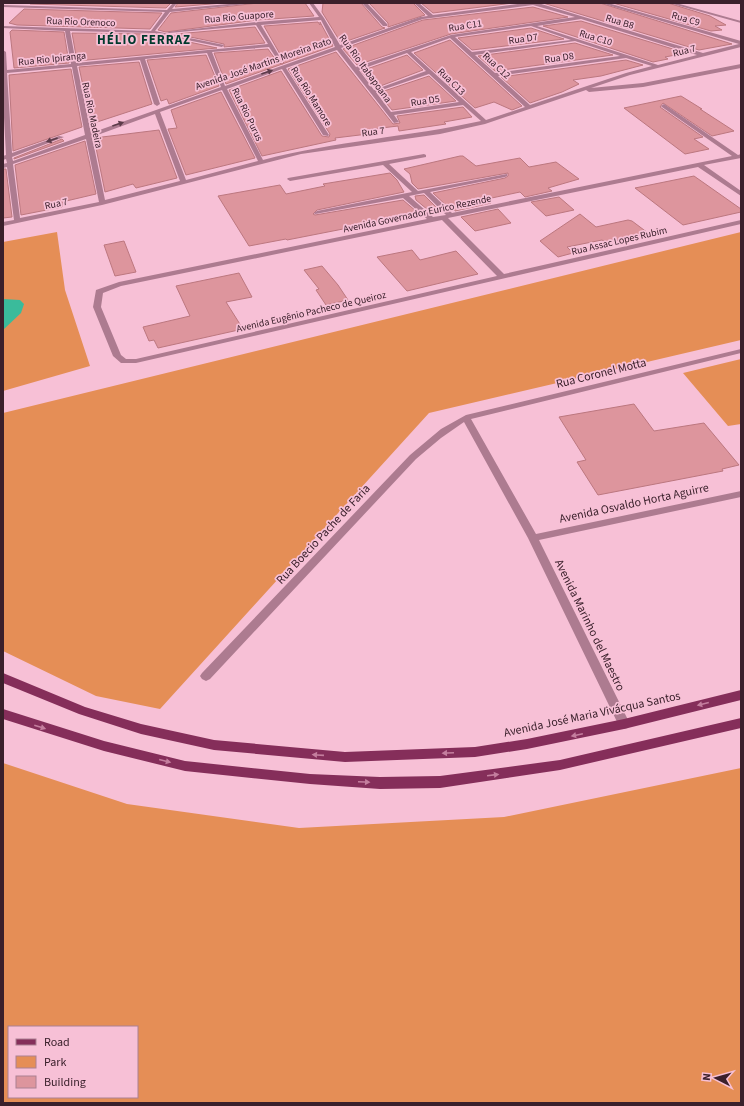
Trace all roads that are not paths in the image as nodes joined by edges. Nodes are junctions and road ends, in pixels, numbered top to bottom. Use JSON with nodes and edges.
{"nodes":[{"id":1,"x":176,"y":3,"type":"edge"},
{"id":2,"x":247,"y":3,"type":"edge"},
{"id":3,"x":255,"y":3,"type":"edge"},
{"id":4,"x":311,"y":3,"type":"edge"},
{"id":5,"x":364,"y":3,"type":"edge"},
{"id":6,"x":416,"y":3,"type":"edge"},
{"id":7,"x":500,"y":3,"type":"edge"},
{"id":8,"x":534,"y":3,"type":"edge"},
{"id":9,"x":603,"y":3,"type":"edge"},
{"id":10,"x":671,"y":3,"type":"edge"},
{"id":11,"x":3,"y":6,"type":"edge"},
{"id":12,"x":170,"y":11,"type":"junction"},
{"id":13,"x":426,"y":12,"type":"junction"},
{"id":14,"x":431,"y":16,"type":"junction"},
{"id":15,"x":322,"y":18,"type":"junction"},
{"id":16,"x":581,"y":18,"type":"junction"},
{"id":17,"x":741,"y":22,"type":"edge"},
{"id":18,"x":257,"y":23,"type":"junction"},
{"id":19,"x":385,"y":25,"type":"junction"},
{"id":20,"x":531,"y":26,"type":"junction"},
{"id":21,"x":3,"y":27,"type":"edge"},
{"id":22,"x":67,"y":29,"type":"junction"},
{"id":23,"x":155,"y":32,"type":"junction"},
{"id":24,"x":451,"y":36,"type":"junction"},
{"id":25,"x":577,"y":40,"type":"junction"},
{"id":26,"x":337,"y":44,"type":"junction"},
{"id":27,"x":741,"y":44,"type":"edge"},
{"id":28,"x":270,"y":45,"type":"junction"},
{"id":29,"x":232,"y":48,"type":"junction"},
{"id":30,"x":209,"y":51,"type":"junction"},
{"id":31,"x":407,"y":51,"type":"junction"},
{"id":32,"x":3,"y":52,"type":"edge"},
{"id":33,"x":472,"y":54,"type":"junction"},
{"id":34,"x":703,"y":55,"type":"junction"},
{"id":35,"x":627,"y":56,"type":"junction"},
{"id":36,"x":142,"y":57,"type":"junction"},
{"id":37,"x":282,"y":64,"type":"junction"},
{"id":38,"x":73,"y":65,"type":"junction"},
{"id":39,"x":657,"y":66,"type":"junction"},
{"id":40,"x":741,"y":66,"type":"edge"},
{"id":41,"x":357,"y":70,"type":"junction"},
{"id":42,"x":251,"y":71,"type":"dead end"},
{"id":43,"x":4,"y":72,"type":"edge"},
{"id":44,"x":430,"y":72,"type":"junction"},
{"id":45,"x":494,"y":75,"type":"junction"},
{"id":46,"x":229,"y":79,"type":"dead end"},
{"id":47,"x":214,"y":84,"type":"dead end"},
{"id":48,"x":223,"y":84,"type":"junction"},
{"id":49,"x":581,"y":90,"type":"junction"},
{"id":50,"x":372,"y":92,"type":"junction"},
{"id":51,"x":164,"y":102,"type":"dead end"},
{"id":52,"x":462,"y":103,"type":"junction"},
{"id":53,"x":150,"y":106,"type":"dead end"},
{"id":54,"x":664,"y":106,"type":"dead end"},
{"id":55,"x":157,"y":107,"type":"junction"},
{"id":56,"x":530,"y":108,"type":"junction"},
{"id":57,"x":390,"y":114,"type":"junction"},
{"id":58,"x":396,"y":122,"type":"dead end"},
{"id":59,"x":485,"y":122,"type":"junction"},
{"id":60,"x":94,"y":126,"type":"dead end"},
{"id":61,"x":80,"y":131,"type":"dead end"},
{"id":62,"x":87,"y":132,"type":"junction"},
{"id":63,"x":66,"y":135,"type":"dead end"},
{"id":64,"x":326,"y":135,"type":"dead end"},
{"id":65,"x":6,"y":156,"type":"edge"},
{"id":66,"x":424,"y":156,"type":"dead end"},
{"id":67,"x":739,"y":156,"type":"edge"},
{"id":68,"x":262,"y":163,"type":"junction"},
{"id":69,"x":385,"y":163,"type":"junction"},
{"id":70,"x":6,"y":164,"type":"edge"},
{"id":71,"x":699,"y":165,"type":"junction"},
{"id":72,"x":505,"y":175,"type":"dead end"},
{"id":73,"x":290,"y":179,"type":"dead end"},
{"id":74,"x":184,"y":182,"type":"junction"},
{"id":75,"x":425,"y":191,"type":"junction"},
{"id":76,"x":416,"y":192,"type":"junction"},
{"id":77,"x":741,"y":194,"type":"edge"},
{"id":78,"x":404,"y":195,"type":"junction"},
{"id":79,"x":102,"y":203,"type":"junction"},
{"id":80,"x":317,"y":213,"type":"dead end"},
{"id":81,"x":448,"y":217,"type":"junction"},
{"id":82,"x":432,"y":220,"type":"junction"},
{"id":83,"x":17,"y":221,"type":"junction"},
{"id":84,"x":741,"y":222,"type":"edge"},
{"id":85,"x":3,"y":224,"type":"edge"},
{"id":86,"x":502,"y":277,"type":"junction"},
{"id":87,"x":741,"y":352,"type":"edge"},
{"id":88,"x":124,"y":361,"type":"joint"},
{"id":89,"x":466,"y":418,"type":"junction"},
{"id":90,"x":741,"y":494,"type":"edge"},
{"id":91,"x":533,"y":538,"type":"junction"},
{"id":92,"x":206,"y":676,"type":"dead end"},
{"id":93,"x":3,"y":678,"type":"edge"},
{"id":94,"x":741,"y":695,"type":"edge"},
{"id":95,"x":3,"y":714,"type":"edge"},
{"id":96,"x":741,"y":723,"type":"edge"},
{"id":97,"x":624,"y":724,"type":"junction"}],
"edges":[{"from":1,"to":12,"type":"street"},
{"from":2,"to":3,"type":"street"},
{"from":2,"to":12,"type":"street"},
{"from":4,"to":15,"type":"street","name":"Rua Rio Itabapoana"},
{"from":5,"to":19,"type":"street"},
{"from":6,"to":13,"type":"street"},
{"from":7,"to":13,"type":"street","name":"Avenida José Martins Moreira Rato"},
{"from":8,"to":14,"type":"street","name":"Avenida José Martins Moreira Rato"},
{"from":8,"to":16,"type":"street","name":"Rua B8"},
{"from":9,"to":27,"type":"street","name":"Rua C9"},
{"from":10,"to":17,"type":"street"},
{"from":11,"to":12,"type":"street"},
{"from":12,"to":23,"type":"street"},
{"from":13,"to":14,"type":"street"},
{"from":13,"to":19,"type":"street","name":"Avenida José Martins Moreira Rato"},
{"from":14,"to":26,"type":"street","name":"Avenida José Martins Moreira Rato"},
{"from":15,"to":18,"type":"street","name":"Rua Rio Guapore"},
{"from":15,"to":26,"type":"street","name":"Rua Rio Itabapoana"},
{"from":16,"to":20,"type":"street","name":"Rua C11"},
{"from":16,"to":34,"type":"street","name":"Rua B8"},
{"from":18,"to":23,"type":"street","name":"Rua Rio Guapore"},
{"from":18,"to":28,"type":"street","name":"Rua Rio Mamore"},
{"from":19,"to":26,"type":"street","name":"Avenida José Martins Moreira Rato"},
{"from":20,"to":24,"type":"street","name":"Rua C11"},
{"from":20,"to":25,"type":"street","name":"Rua C10"},
{"from":21,"to":22,"type":"street","name":"Rua Rio Orenoco"},
{"from":22,"to":23,"type":"street","name":"Rua Rio Orenoco"},
{"from":22,"to":38,"type":"street","name":"Rua Rio Madeira"},
{"from":23,"to":29,"type":"street"},
{"from":24,"to":31,"type":"street","name":"Rua C11"},
{"from":24,"to":33,"type":"street","name":"Rua C12"},
{"from":25,"to":33,"type":"street","name":"Rua D7"},
{"from":25,"to":35,"type":"street","name":"Rua C10"},
{"from":26,"to":37,"type":"street","name":"Avenida José Martins Moreira Rato"},
{"from":26,"to":41,"type":"street","name":"Rua Rio Itabapoana"},
{"from":27,"to":34,"type":"street","name":"Rua 7"},
{"from":28,"to":29,"type":"street","name":"Rua Rio Ipiranga"},
{"from":28,"to":37,"type":"street","name":"Rua Rio Mamore"},
{"from":29,"to":30,"type":"street","name":"Rua Rio Ipiranga"},
{"from":30,"to":36,"type":"street","name":"Rua Rio Ipiranga"},
{"from":30,"to":48,"type":"street","name":"Rua Rio Purus"},
{"from":31,"to":41,"type":"street","name":"Rua C11"},
{"from":31,"to":44,"type":"street","name":"Rua C13"},
{"from":32,"to":43,"type":"street"},
{"from":33,"to":45,"type":"street","name":"Rua C12"},
{"from":34,"to":39,"type":"street","name":"Rua 7"},
{"from":35,"to":39,"type":"street","name":"Rua C10"},
{"from":35,"to":45,"type":"street","name":"Rua D8"},
{"from":36,"to":38,"type":"street","name":"Rua Rio Ipiranga"},
{"from":36,"to":55,"type":"street"},
{"from":37,"to":42,"type":"street","name":"Avenida José Martins Moreira Rato"},
{"from":48,"to":37,"type":"street","name":"Avenida José Martins Moreira Rato","one_way":true},
{"from":37,"to":64,"type":"street","name":"Rua Rio Mamore"},
{"from":38,"to":43,"type":"street","name":"Rua Rio Ipiranga"},
{"from":38,"to":62,"type":"street","name":"Rua Rio Madeira"},
{"from":39,"to":49,"type":"street","name":"Rua 7"},
{"from":40,"to":49,"type":"street"},
{"from":41,"to":50,"type":"street","name":"Rua Rio Itabapoana"},
{"from":43,"to":65,"type":"street"},
{"from":44,"to":50,"type":"street"},
{"from":44,"to":52,"type":"street","name":"Rua C13"},
{"from":45,"to":56,"type":"street","name":"Rua C12"},
{"from":46,"to":48,"type":"street","name":"Avenida José Martins Moreira Rato"},
{"from":47,"to":48,"type":"street","name":"Avenida José Martins Moreira Rato"},
{"from":48,"to":55,"type":"street","name":"Avenida José Martins Moreira Rato"},
{"from":48,"to":68,"type":"street","name":"Rua Rio Purus"},
{"from":49,"to":56,"type":"street","name":"Rua 7"},
{"from":50,"to":57,"type":"street","name":"Rua Rio Itabapoana"},
{"from":51,"to":55,"type":"street","name":"Avenida José Martins Moreira Rato"},
{"from":52,"to":57,"type":"street","name":"Rua D5"},
{"from":52,"to":59,"type":"street","name":"Rua C13"},
{"from":53,"to":55,"type":"street","name":"Avenida José Martins Moreira Rato"},
{"from":54,"to":67,"type":"street"},
{"from":62,"to":55,"type":"street","name":"Avenida José Martins Moreira Rato","one_way":true},
{"from":55,"to":74,"type":"street"},
{"from":56,"to":59,"type":"street","name":"Rua 7"},
{"from":57,"to":58,"type":"street","name":"Rua Rio Itabapoana"},
{"from":59,"to":68,"type":"street","name":"Rua 7"},
{"from":60,"to":62,"type":"street","name":"Avenida José Martins Moreira Rato"},
{"from":61,"to":62,"type":"street","name":"Avenida José Martins Moreira Rato"},
{"from":62,"to":70,"type":"street","name":"Avenida José Martins Moreira Rato"},
{"from":62,"to":79,"type":"street","name":"Rua Rio Madeira"},
{"from":63,"to":65,"type":"street","one_way":true},
{"from":65,"to":70,"type":"street"},
{"from":66,"to":69,"type":"street"},
{"from":67,"to":71,"type":"street","name":"Avenida Governador Eurico Rezende"},
{"from":68,"to":74,"type":"street","name":"Rua 7"},
{"from":69,"to":73,"type":"street"},
{"from":69,"to":76,"type":"street"},
{"from":70,"to":83,"type":"street"},
{"from":71,"to":77,"type":"street"},
{"from":71,"to":81,"type":"street","name":"Avenida Governador Eurico Rezende"},
{"from":72,"to":75,"type":"street"},
{"from":74,"to":79,"type":"street","name":"Rua 7"},
{"from":75,"to":76,"type":"street"},
{"from":75,"to":81,"type":"street"},
{"from":76,"to":78,"type":"street"},
{"from":78,"to":80,"type":"street"},
{"from":78,"to":82,"type":"street"},
{"from":79,"to":83,"type":"street","name":"Rua 7"},
{"from":81,"to":82,"type":"street","name":"Avenida Governador Eurico Rezende"},
{"from":81,"to":86,"type":"street"},
{"from":82,"to":88,"type":"street","name":"Avenida Governador Eurico Rezende"},
{"from":83,"to":85,"type":"street","name":"Rua 7"},
{"from":84,"to":86,"type":"street","name":"Rua Assac Lopes Rubim"},
{"from":86,"to":88,"type":"street","name":"Avenida Eugênio Pacheco de Queiroz"},
{"from":87,"to":89,"type":"street","name":"Rua Coronel Motta"},
{"from":89,"to":91,"type":"street","name":"Avenida Marinho del Maestro"},
{"from":89,"to":92,"type":"street","name":"Rua Boecio Pache de Faria"},
{"from":90,"to":91,"type":"street","name":"Avenida Osvaldo Horta Aguirre"},
{"from":91,"to":97,"type":"street","name":"Avenida Marinho del Maestro"},
{"from":97,"to":93,"type":"main road","name":"Avenida José Maria Vivácqua Santos","one_way":true},
{"from":94,"to":97,"type":"main road","name":"Avenida José Maria Vivácqua Santos","one_way":true},
{"from":95,"to":96,"type":"main road","one_way":true}]}
